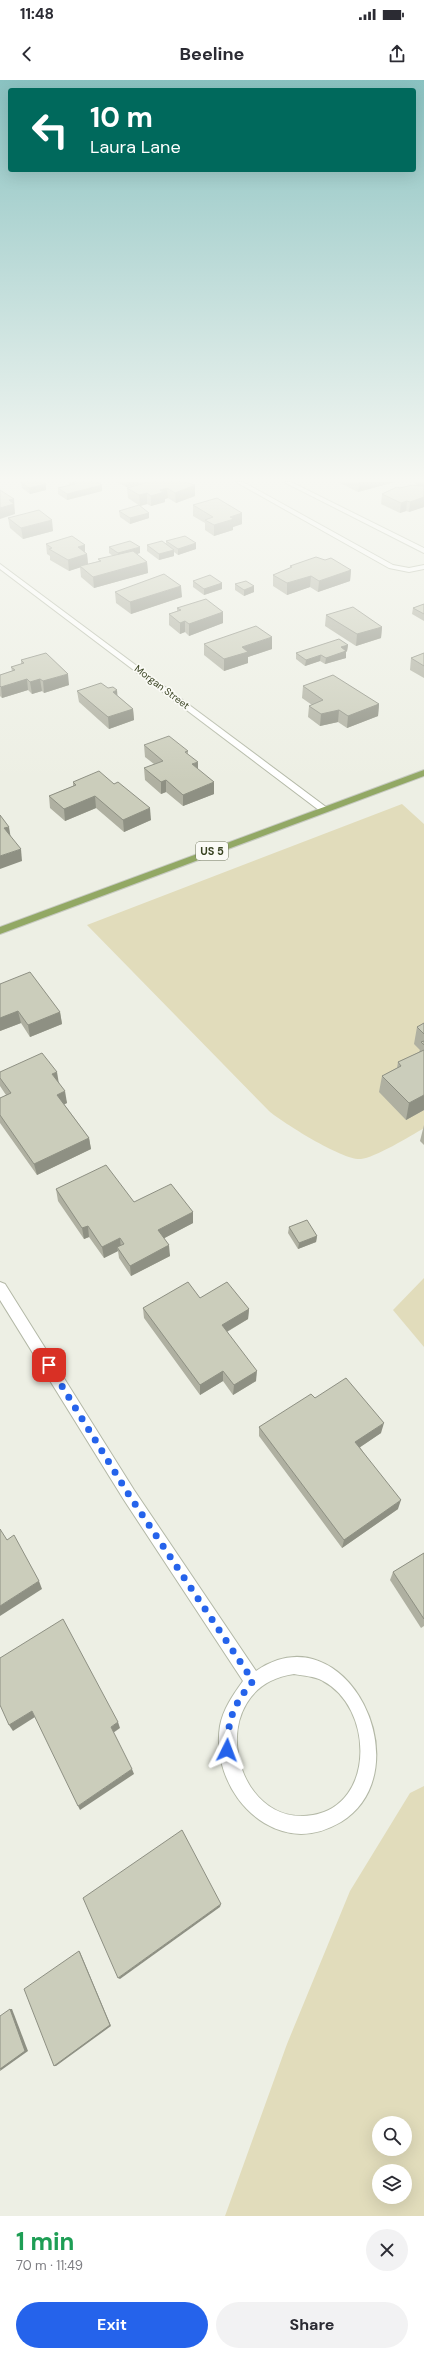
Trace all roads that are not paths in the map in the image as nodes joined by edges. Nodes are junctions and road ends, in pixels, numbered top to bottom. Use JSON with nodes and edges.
{"nodes":[{"id":1,"x":21,"y":582,"type":"edge"},
{"id":2,"x":424,"y":773,"type":"edge"},
{"id":3,"x":324,"y":809,"type":"junction"},
{"id":4,"x":0,"y":930,"type":"edge"},
{"id":5,"x":0,"y":1288,"type":"edge"},
{"id":6,"x":253,"y":1681,"type":"junction"}],
"edges":[{"from":1,"to":3,"type":"street","name":"Morgan Street"},
{"from":2,"to":3,"type":"main road","number":"US 5"},
{"from":3,"to":4,"type":"main road","number":"US 5"},
{"from":5,"to":6,"type":"street"},
{"from":6,"to":6,"type":"street"}]}
